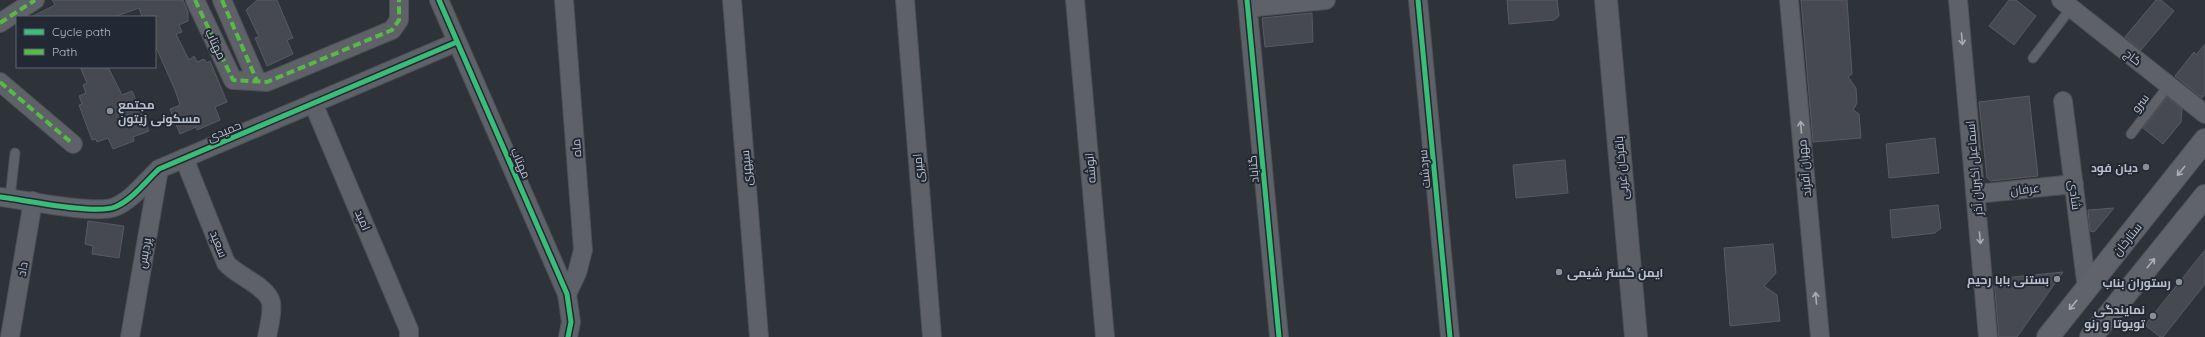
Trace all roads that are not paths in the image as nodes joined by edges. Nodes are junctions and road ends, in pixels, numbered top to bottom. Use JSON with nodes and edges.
{"nodes":[{"id":1,"x":35,"y":0,"type":"edge"},
{"id":2,"x":195,"y":0,"type":"edge"},
{"id":3,"x":222,"y":0,"type":"edge"},
{"id":4,"x":399,"y":0,"type":"edge"},
{"id":5,"x":439,"y":0,"type":"edge"},
{"id":6,"x":564,"y":0,"type":"edge"},
{"id":7,"x":732,"y":0,"type":"edge"},
{"id":8,"x":905,"y":0,"type":"edge"},
{"id":9,"x":1075,"y":0,"type":"edge"},
{"id":10,"x":1326,"y":0,"type":"edge"},
{"id":11,"x":1418,"y":0,"type":"edge"},
{"id":12,"x":1606,"y":0,"type":"edge"},
{"id":13,"x":1789,"y":0,"type":"edge"},
{"id":14,"x":1958,"y":0,"type":"edge"},
{"id":15,"x":1248,"y":4,"type":"edge"},
{"id":16,"x":2066,"y":4,"type":"edge"},
{"id":17,"x":0,"y":23,"type":"edge"},
{"id":18,"x":457,"y":42,"type":"junction"},
{"id":19,"x":2033,"y":58,"type":"dead end"},
{"id":20,"x":257,"y":81,"type":"junction"},
{"id":21,"x":0,"y":82,"type":"edge"},
{"id":22,"x":2169,"y":85,"type":"junction"},
{"id":23,"x":2063,"y":101,"type":"dead end"},
{"id":24,"x":313,"y":104,"type":"junction"},
{"id":25,"x":2205,"y":114,"type":"edge"},
{"id":26,"x":2131,"y":134,"type":"dead end"},
{"id":27,"x":2205,"y":140,"type":"edge"},
{"id":28,"x":73,"y":144,"type":"dead end"},
{"id":29,"x":15,"y":153,"type":"dead end"},
{"id":30,"x":184,"y":158,"type":"junction"},
{"id":31,"x":158,"y":169,"type":"junction"},
{"id":32,"x":2074,"y":184,"type":"junction"},
{"id":33,"x":1976,"y":194,"type":"junction"},
{"id":34,"x":2205,"y":196,"type":"edge"},
{"id":35,"x":5,"y":198,"type":"edge"},
{"id":36,"x":33,"y":201,"type":"junction"},
{"id":37,"x":2087,"y":289,"type":"junction"},
{"id":38,"x":566,"y":294,"type":"junction"},
{"id":39,"x":10,"y":337,"type":"edge"},
{"id":40,"x":130,"y":337,"type":"edge"},
{"id":41,"x":267,"y":337,"type":"edge"},
{"id":42,"x":409,"y":337,"type":"edge"},
{"id":43,"x":568,"y":337,"type":"edge"},
{"id":44,"x":759,"y":337,"type":"edge"},
{"id":45,"x":932,"y":337,"type":"edge"},
{"id":46,"x":1105,"y":337,"type":"edge"},
{"id":47,"x":1279,"y":337,"type":"edge"},
{"id":48,"x":1450,"y":337,"type":"edge"},
{"id":49,"x":1636,"y":337,"type":"edge"},
{"id":50,"x":1820,"y":337,"type":"edge"},
{"id":51,"x":1988,"y":337,"type":"edge"},
{"id":52,"x":2048,"y":337,"type":"edge"},
{"id":53,"x":2091,"y":337,"type":"edge"}],
"edges":[{"from":1,"to":17,"type":"street"},
{"from":2,"to":20,"type":"street","name":"مهتاب"},
{"from":3,"to":20,"type":"street"},
{"from":4,"to":20,"type":"street","name":"مهتاب"},
{"from":5,"to":18,"type":"street","name":"مهتاب"},
{"from":6,"to":38,"type":"street","name":"ماه"},
{"from":7,"to":44,"type":"street","name":"سپهری"},
{"from":8,"to":45,"type":"street","name":"امیری"},
{"from":9,"to":46,"type":"street","name":"انوشه"},
{"from":10,"to":15,"type":"street"},
{"from":11,"to":48,"type":"street","name":"سردشت"},
{"from":12,"to":49,"type":"main road","name":"باقرخان غربی"},
{"from":50,"to":13,"type":"street","name":"مهران آفرند","one_way":true},
{"from":14,"to":33,"type":"street","name":"اسماعیل اکبریان آذر","one_way":true},
{"from":15,"to":47,"type":"street","name":"گناباد"},
{"from":16,"to":19,"type":"lane"},
{"from":16,"to":22,"type":"street","name":"کاج"},
{"from":18,"to":24,"type":"street","name":"حمیدی"},
{"from":18,"to":38,"type":"street","name":"مهتاب"},
{"from":21,"to":28,"type":"street"},
{"from":22,"to":25,"type":"street","name":"کاج"},
{"from":22,"to":26,"type":"lane","name":"سرو"},
{"from":23,"to":32,"type":"street","name":"شادی"},
{"from":24,"to":30,"type":"street","name":"حمیدی"},
{"from":24,"to":42,"type":"street","name":"امید"},
{"from":27,"to":37,"type":"main road","name":"ستارخان","one_way":true},
{"from":29,"to":35,"type":"lane"},
{"from":30,"to":31,"type":"street","name":"حمیدی"},
{"from":30,"to":41,"type":"street","name":"سعید"},
{"from":31,"to":36,"type":"street","name":"حمیدی"},
{"from":31,"to":40,"type":"street","name":"پردیس"},
{"from":32,"to":33,"type":"street","name":"عرفان"},
{"from":32,"to":37,"type":"street","name":"شادی"},
{"from":33,"to":51,"type":"street","name":"اسماعیل اکبریان آذر","one_way":true},
{"from":53,"to":34,"type":"main road","one_way":true},
{"from":35,"to":36,"type":"street","name":"حمیدی"},
{"from":36,"to":39,"type":"street","name":"داد"},
{"from":37,"to":52,"type":"main road","name":"ستارخان","one_way":true},
{"from":38,"to":43,"type":"street","name":"مهتاب"}]}
